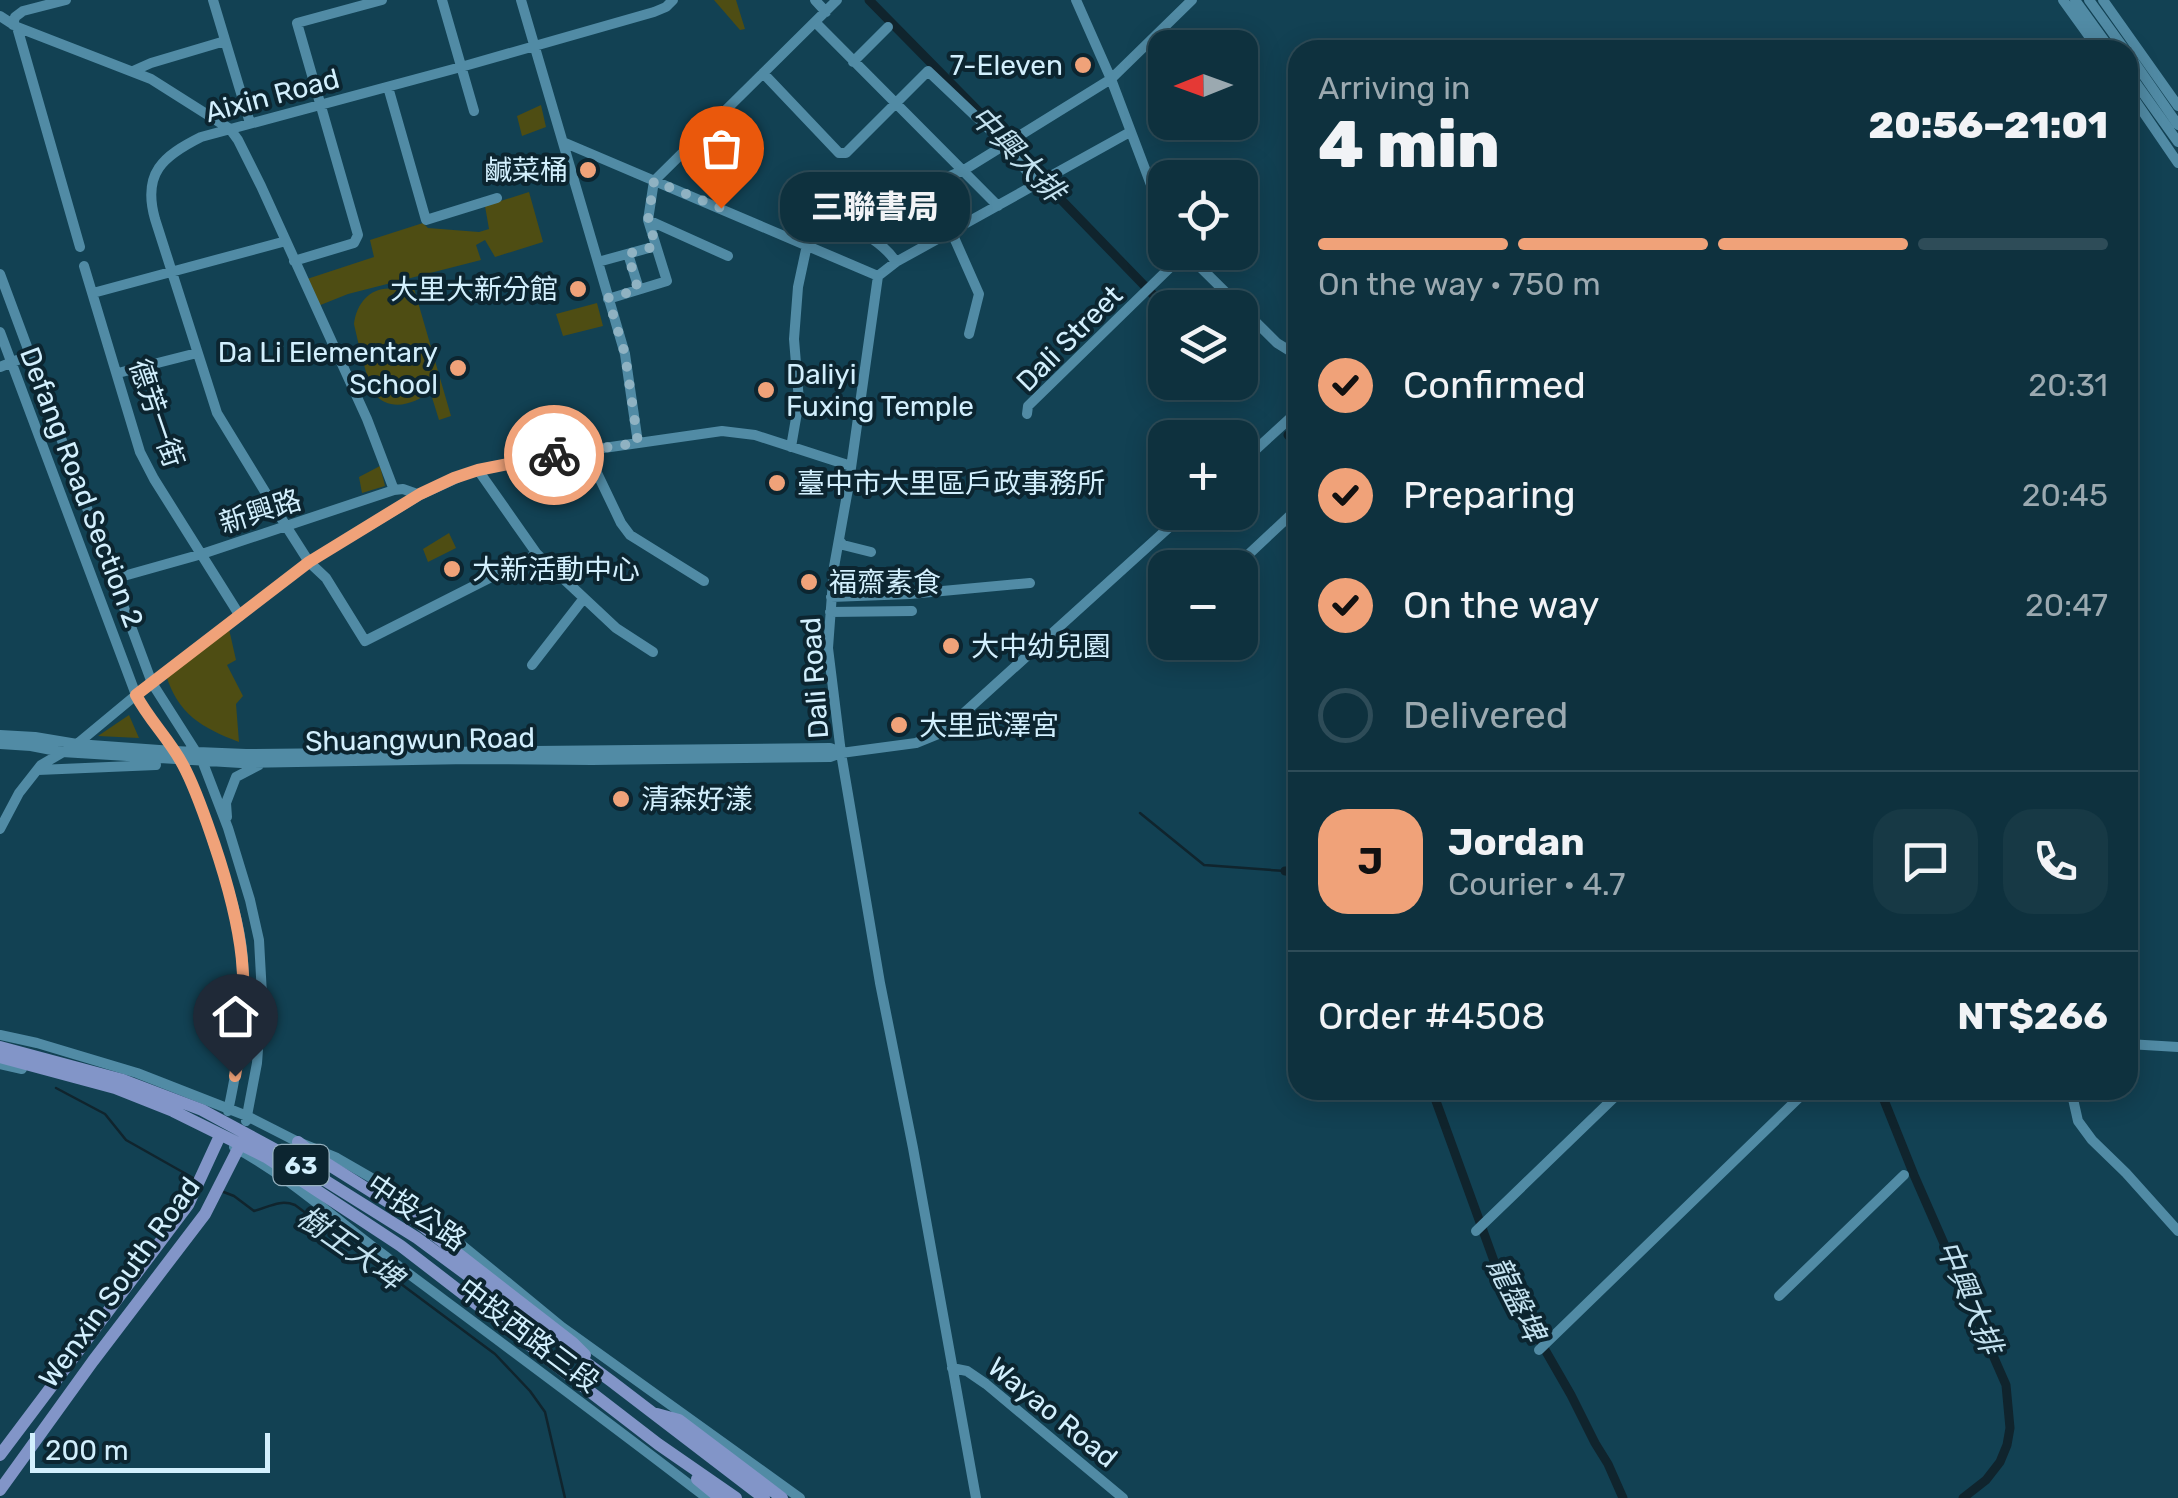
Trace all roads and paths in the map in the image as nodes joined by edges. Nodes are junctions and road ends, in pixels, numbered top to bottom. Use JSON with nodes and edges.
{"nodes":[{"id":1,"x":66,"y":0,"type":"edge"},
{"id":2,"x":213,"y":0,"type":"edge"},
{"id":3,"x":382,"y":0,"type":"edge"},
{"id":4,"x":442,"y":0,"type":"edge"},
{"id":5,"x":521,"y":0,"type":"edge"},
{"id":6,"x":673,"y":0,"type":"edge"},
{"id":7,"x":815,"y":0,"type":"edge"},
{"id":8,"x":837,"y":0,"type":"edge"},
{"id":9,"x":1076,"y":0,"type":"edge"},
{"id":10,"x":1192,"y":0,"type":"edge"},
{"id":11,"x":2063,"y":0,"type":"edge"},
{"id":12,"x":2075,"y":0,"type":"edge"},
{"id":13,"x":2089,"y":0,"type":"edge"},
{"id":14,"x":2103,"y":0,"type":"edge"},
{"id":15,"x":826,"y":12,"type":"junction"},
{"id":16,"x":0,"y":16,"type":"edge"},
{"id":17,"x":815,"y":22,"type":"junction"},
{"id":18,"x":15,"y":26,"type":"junction"},
{"id":19,"x":888,"y":27,"type":"dead end"},
{"id":20,"x":2092,"y":40,"type":"edge"},
{"id":21,"x":2105,"y":40,"type":"edge"},
{"id":22,"x":2117,"y":40,"type":"edge"},
{"id":23,"x":2131,"y":40,"type":"edge"},
{"id":24,"x":225,"y":41,"type":"junction"},
{"id":25,"x":534,"y":44,"type":"junction"},
{"id":26,"x":2138,"y":49,"type":"edge"},
{"id":27,"x":853,"y":62,"type":"junction"},
{"id":28,"x":461,"y":67,"type":"junction"},
{"id":29,"x":2138,"y":69,"type":"edge"},
{"id":30,"x":133,"y":71,"type":"junction"},
{"id":31,"x":763,"y":73,"type":"junction"},
{"id":32,"x":1110,"y":79,"type":"junction"},
{"id":33,"x":388,"y":86,"type":"junction"},
{"id":34,"x":2138,"y":86,"type":"edge"},
{"id":35,"x":895,"y":103,"type":"junction"},
{"id":36,"x":321,"y":105,"type":"junction"},
{"id":37,"x":2138,"y":105,"type":"edge"},
{"id":38,"x":2178,"y":106,"type":"edge"},
{"id":39,"x":474,"y":111,"type":"dead end"},
{"id":40,"x":250,"y":123,"type":"junction"},
{"id":41,"x":2178,"y":125,"type":"edge"},
{"id":42,"x":230,"y":129,"type":"junction"},
{"id":43,"x":1130,"y":132,"type":"junction"},
{"id":44,"x":563,"y":142,"type":"junction"},
{"id":45,"x":2178,"y":142,"type":"edge"},
{"id":46,"x":1005,"y":144,"type":"junction"},
{"id":47,"x":2178,"y":163,"type":"edge"},
{"id":48,"x":964,"y":170,"type":"junction"},
{"id":49,"x":1148,"y":176,"type":"edge"},
{"id":50,"x":654,"y":181,"type":"junction"},
{"id":51,"x":1041,"y":182,"type":"junction"},
{"id":52,"x":497,"y":198,"type":"dead end"},
{"id":53,"x":998,"y":206,"type":"junction"},
{"id":54,"x":828,"y":217,"type":"junction"},
{"id":55,"x":648,"y":220,"type":"junction"},
{"id":56,"x":952,"y":232,"type":"junction"},
{"id":57,"x":286,"y":241,"type":"junction"},
{"id":58,"x":807,"y":245,"type":"junction"},
{"id":59,"x":656,"y":246,"type":"junction"},
{"id":60,"x":80,"y":247,"type":"dead end"},
{"id":61,"x":628,"y":254,"type":"junction"},
{"id":62,"x":728,"y":256,"type":"dead end"},
{"id":63,"x":294,"y":261,"type":"junction"},
{"id":64,"x":598,"y":262,"type":"junction"},
{"id":65,"x":896,"y":262,"type":"junction"},
{"id":66,"x":84,"y":266,"type":"dead end"},
{"id":67,"x":1169,"y":270,"type":"edge"},
{"id":68,"x":1203,"y":270,"type":"edge"},
{"id":69,"x":0,"y":274,"type":"edge"},
{"id":70,"x":167,"y":274,"type":"junction"},
{"id":71,"x":878,"y":276,"type":"junction"},
{"id":72,"x":638,"y":290,"type":"junction"},
{"id":73,"x":93,"y":294,"type":"junction"},
{"id":74,"x":608,"y":298,"type":"junction"},
{"id":75,"x":0,"y":332,"type":"edge"},
{"id":76,"x":968,"y":334,"type":"dead end"},
{"id":77,"x":1288,"y":350,"type":"edge"},
{"id":78,"x":197,"y":353,"type":"junction"},
{"id":79,"x":30,"y":355,"type":"junction"},
{"id":80,"x":6,"y":365,"type":"edge"},
{"id":81,"x":118,"y":373,"type":"junction"},
{"id":82,"x":1027,"y":414,"type":"dead end"},
{"id":83,"x":1288,"y":420,"type":"edge"},
{"id":84,"x":638,"y":443,"type":"junction"},
{"id":85,"x":790,"y":447,"type":"junction"},
{"id":86,"x":1258,"y":448,"type":"edge"},
{"id":87,"x":586,"y":450,"type":"junction"},
{"id":88,"x":851,"y":466,"type":"junction"},
{"id":89,"x":478,"y":470,"type":"junction"},
{"id":90,"x":394,"y":490,"type":"junction"},
{"id":91,"x":420,"y":494,"type":"junction"},
{"id":92,"x":1288,"y":517,"type":"edge"},
{"id":93,"x":286,"y":526,"type":"junction"},
{"id":94,"x":1166,"y":530,"type":"edge"},
{"id":95,"x":839,"y":540,"type":"junction"},
{"id":96,"x":1253,"y":550,"type":"edge"},
{"id":97,"x":871,"y":552,"type":"dead end"},
{"id":98,"x":202,"y":554,"type":"junction"},
{"id":99,"x":537,"y":554,"type":"junction"},
{"id":100,"x":309,"y":562,"type":"junction"},
{"id":101,"x":113,"y":579,"type":"junction"},
{"id":102,"x":704,"y":580,"type":"dead end"},
{"id":103,"x":1030,"y":583,"type":"dead end"},
{"id":104,"x":832,"y":597,"type":"junction"},
{"id":105,"x":584,"y":598,"type":"junction"},
{"id":106,"x":912,"y":610,"type":"dead end"},
{"id":107,"x":830,"y":612,"type":"junction"},
{"id":108,"x":240,"y":616,"type":"junction"},
{"id":109,"x":653,"y":652,"type":"dead end"},
{"id":110,"x":532,"y":665,"type":"dead end"},
{"id":111,"x":152,"y":683,"type":"junction"},
{"id":112,"x":136,"y":695,"type":"junction"},
{"id":113,"x":0,"y":735,"type":"edge"},
{"id":114,"x":0,"y":744,"type":"edge"},
{"id":115,"x":78,"y":744,"type":"junction"},
{"id":116,"x":173,"y":751,"type":"junction"},
{"id":117,"x":62,"y":752,"type":"junction"},
{"id":118,"x":842,"y":753,"type":"junction"},
{"id":119,"x":200,"y":758,"type":"junction"},
{"id":120,"x":182,"y":762,"type":"junction"},
{"id":121,"x":264,"y":763,"type":"junction"},
{"id":122,"x":37,"y":770,"type":"junction"},
{"id":123,"x":228,"y":828,"type":"junction"},
{"id":124,"x":0,"y":829,"type":"edge"},
{"id":125,"x":0,"y":1037,"type":"edge"},
{"id":126,"x":2138,"y":1045,"type":"edge"},
{"id":127,"x":0,"y":1047,"type":"edge"},
{"id":128,"x":2178,"y":1047,"type":"edge"},
{"id":129,"x":0,"y":1059,"type":"edge"},
{"id":130,"x":1612,"y":1100,"type":"edge"},
{"id":131,"x":1797,"y":1100,"type":"edge"},
{"id":132,"x":2073,"y":1100,"type":"edge"},
{"id":133,"x":229,"y":1108,"type":"junction"},
{"id":134,"x":248,"y":1116,"type":"junction"},
{"id":135,"x":218,"y":1140,"type":"junction"},
{"id":136,"x":298,"y":1142,"type":"junction"},
{"id":137,"x":238,"y":1149,"type":"junction"},
{"id":138,"x":1904,"y":1175,"type":"dead end"},
{"id":139,"x":288,"y":1180,"type":"junction"},
{"id":140,"x":1476,"y":1231,"type":"dead end"},
{"id":141,"x":2178,"y":1231,"type":"edge"},
{"id":142,"x":1779,"y":1296,"type":"dead end"},
{"id":143,"x":1540,"y":1350,"type":"dead end"},
{"id":144,"x":952,"y":1368,"type":"junction"},
{"id":145,"x":612,"y":1381,"type":"junction"},
{"id":146,"x":596,"y":1398,"type":"junction"},
{"id":147,"x":648,"y":1412,"type":"junction"},
{"id":148,"x":0,"y":1455,"type":"edge"},
{"id":149,"x":0,"y":1490,"type":"edge"},
{"id":150,"x":729,"y":1497,"type":"edge"},
{"id":151,"x":706,"y":1498,"type":"edge"},
{"id":152,"x":764,"y":1498,"type":"edge"},
{"id":153,"x":782,"y":1498,"type":"edge"},
{"id":154,"x":800,"y":1498,"type":"edge"},
{"id":155,"x":976,"y":1498,"type":"edge"},
{"id":156,"x":1123,"y":1498,"type":"edge"}],
"edges":[{"from":1,"to":18,"type":"street"},
{"from":2,"to":24,"type":"street"},
{"from":3,"to":36,"type":"street"},
{"from":4,"to":28,"type":"street"},
{"from":5,"to":25,"type":"street"},
{"from":6,"to":25,"type":"street","name":"Aixin Road"},
{"from":7,"to":15,"type":"street"},
{"from":8,"to":15,"type":"street"},
{"from":9,"to":32,"type":"street"},
{"from":10,"to":32,"type":"street"},
{"from":11,"to":20,"type":"street"},
{"from":12,"to":21,"type":"street"},
{"from":13,"to":22,"type":"street"},
{"from":14,"to":23,"type":"street"},
{"from":15,"to":17,"type":"street"},
{"from":16,"to":18,"type":"street"},
{"from":17,"to":27,"type":"street"},
{"from":17,"to":31,"type":"street"},
{"from":18,"to":30,"type":"street"},
{"from":18,"to":60,"type":"street"},
{"from":19,"to":27,"type":"street"},
{"from":24,"to":30,"type":"street"},
{"from":24,"to":40,"type":"street"},
{"from":25,"to":28,"type":"street","name":"Aixin Road"},
{"from":25,"to":44,"type":"street"},
{"from":26,"to":38,"type":"street"},
{"from":27,"to":35,"type":"street"},
{"from":28,"to":33,"type":"street","name":"Aixin Road"},
{"from":28,"to":39,"type":"street"},
{"from":29,"to":41,"type":"street"},
{"from":30,"to":42,"type":"street"},
{"from":31,"to":35,"type":"street"},
{"from":31,"to":50,"type":"street"},
{"from":32,"to":43,"type":"street"},
{"from":32,"to":46,"type":"street"},
{"from":33,"to":36,"type":"street","name":"Aixin Road"},
{"from":33,"to":52,"type":"street"},
{"from":34,"to":45,"type":"street"},
{"from":35,"to":46,"type":"street"},
{"from":35,"to":48,"type":"street"},
{"from":36,"to":40,"type":"street","name":"Aixin Road"},
{"from":36,"to":63,"type":"street"},
{"from":37,"to":47,"type":"street"},
{"from":40,"to":42,"type":"street","name":"Aixin Road"},
{"from":42,"to":57,"type":"street"},
{"from":42,"to":70,"type":"street","name":"Aixin Road"},
{"from":43,"to":49,"type":"street"},
{"from":43,"to":51,"type":"street"},
{"from":44,"to":50,"type":"street"},
{"from":44,"to":64,"type":"street"},
{"from":46,"to":48,"type":"street"},
{"from":46,"to":51,"type":"street"},
{"from":48,"to":53,"type":"street"},
{"from":48,"to":54,"type":"street"},
{"from":50,"to":55,"type":"street"},
{"from":50,"to":58,"type":"street"},
{"from":51,"to":53,"type":"street"},
{"from":53,"to":56,"type":"street"},
{"from":54,"to":58,"type":"street"},
{"from":54,"to":65,"type":"street"},
{"from":55,"to":59,"type":"street"},
{"from":55,"to":62,"type":"street"},
{"from":56,"to":65,"type":"street"},
{"from":56,"to":76,"type":"street"},
{"from":57,"to":63,"type":"street"},
{"from":57,"to":70,"type":"street"},
{"from":58,"to":71,"type":"street"},
{"from":58,"to":85,"type":"street"},
{"from":59,"to":61,"type":"street"},
{"from":59,"to":72,"type":"street"},
{"from":61,"to":64,"type":"street"},
{"from":61,"to":72,"type":"street"},
{"from":63,"to":90,"type":"street"},
{"from":64,"to":74,"type":"street"},
{"from":65,"to":71,"type":"street"},
{"from":66,"to":73,"type":"street","name":"德芳一街"},
{"from":67,"to":82,"type":"street","name":"Dali Street"},
{"from":68,"to":77,"type":"street"},
{"from":69,"to":79,"type":"street","name":"Defang Road Section 2"},
{"from":70,"to":73,"type":"street"},
{"from":70,"to":78,"type":"street","name":"Aixin Road"},
{"from":71,"to":88,"type":"street","name":"Dali Road"},
{"from":72,"to":74,"type":"street"},
{"from":73,"to":81,"type":"street","name":"德芳一街"},
{"from":74,"to":84,"type":"street"},
{"from":75,"to":80,"type":"street","name":"Defang Road Section 2"},
{"from":78,"to":81,"type":"street"},
{"from":78,"to":93,"type":"street","name":"Aixin Road"},
{"from":79,"to":80,"type":"street"},
{"from":79,"to":101,"type":"street","name":"Defang Road Section 2"},
{"from":80,"to":112,"type":"street","name":"Defang Road Section 2"},
{"from":81,"to":98,"type":"street","name":"德芳一街"},
{"from":83,"to":86,"type":"street"},
{"from":84,"to":85,"type":"street"},
{"from":84,"to":87,"type":"street"},
{"from":85,"to":88,"type":"street"},
{"from":87,"to":89,"type":"street"},
{"from":87,"to":102,"type":"street"},
{"from":88,"to":95,"type":"street","name":"Dali Road"},
{"from":89,"to":91,"type":"street"},
{"from":89,"to":99,"type":"street"},
{"from":90,"to":91,"type":"street","name":"新興路"},
{"from":90,"to":93,"type":"street","name":"新興路"},
{"from":91,"to":100,"type":"street"},
{"from":92,"to":96,"type":"street"},
{"from":93,"to":98,"type":"street","name":"新興路"},
{"from":93,"to":100,"type":"street","name":"Aixin Road"},
{"from":94,"to":118,"type":"street","name":"Shuangwun Road"},
{"from":95,"to":97,"type":"street"},
{"from":95,"to":104,"type":"street","name":"Dali Road"},
{"from":98,"to":101,"type":"street","name":"新興路"},
{"from":98,"to":108,"type":"street","name":"德芳一街"},
{"from":99,"to":100,"type":"street","name":"Aixin Road"},
{"from":99,"to":105,"type":"street"},
{"from":100,"to":108,"type":"street"},
{"from":101,"to":111,"type":"street","name":"Defang Road Section 2"},
{"from":103,"to":104,"type":"street"},
{"from":104,"to":107,"type":"street","name":"Dali Road"},
{"from":105,"to":109,"type":"street"},
{"from":105,"to":110,"type":"street"},
{"from":106,"to":107,"type":"street"},
{"from":107,"to":118,"type":"street","name":"Dali Road"},
{"from":108,"to":111,"type":"street"},
{"from":111,"to":112,"type":"street"},
{"from":111,"to":119,"type":"street","name":"Defang Road Section 2"},
{"from":112,"to":115,"type":"street"},
{"from":112,"to":116,"type":"street","name":"Defang Road Section 2"},
{"from":113,"to":115,"type":"street","name":"Shuangwun Road"},
{"from":114,"to":117,"type":"street","name":"Shuangwun Road"},
{"from":115,"to":116,"type":"street","name":"Shuangwun Road"},
{"from":115,"to":117,"type":"street"},
{"from":116,"to":119,"type":"street","name":"Shuangwun Road"},
{"from":116,"to":120,"type":"street","name":"Defang Road Section 2"},
{"from":117,"to":120,"type":"street","name":"Shuangwun Road"},
{"from":117,"to":122,"type":"street"},
{"from":118,"to":119,"type":"street","name":"Shuangwun Road"},
{"from":118,"to":121,"type":"street","name":"Shuangwun Road"},
{"from":118,"to":144,"type":"street","name":"Dali Road"},
{"from":119,"to":120,"type":"street","name":"Shuangwun Road"},
{"from":119,"to":121,"type":"street","name":"Shuangwun Road"},
{"from":119,"to":123,"type":"street","name":"Defang Road Section 2"},
{"from":120,"to":122,"type":"street"},
{"from":120,"to":133,"type":"street","name":"Defang Road Section 2"},
{"from":121,"to":123,"type":"street"},
{"from":122,"to":124,"type":"street"},
{"from":123,"to":134,"type":"street","name":"Defang Road Section 2"},
{"from":125,"to":129,"type":"street"},
{"from":125,"to":133,"type":"street"},
{"from":126,"to":128,"type":"street"},
{"from":127,"to":145,"type":"main road","name":"中投公路","number":"63"},
{"from":129,"to":135,"type":"street","name":"中投西路三段"},
{"from":129,"to":146,"type":"main road","name":"中投公路","number":"63"},
{"from":130,"to":140,"type":"street"},
{"from":131,"to":143,"type":"street"},
{"from":132,"to":141,"type":"street"},
{"from":133,"to":134,"type":"street"},
{"from":133,"to":135,"type":"street","name":"Defang Road Section 2"},
{"from":134,"to":136,"type":"street"},
{"from":134,"to":137,"type":"street","name":"Defang Road Section 2"},
{"from":135,"to":137,"type":"street","name":"中投西路三段"},
{"from":135,"to":148,"type":"main road","name":"Wenxin South Road"},
{"from":136,"to":145,"type":"main road"},
{"from":136,"to":154,"type":"street"},
{"from":137,"to":139,"type":"street","name":"中投西路三段"},
{"from":137,"to":149,"type":"main road","name":"Wenxin South Road"},
{"from":138,"to":142,"type":"street"},
{"from":139,"to":146,"type":"main road"},
{"from":139,"to":151,"type":"street","name":"中投西路三段"},
{"from":144,"to":155,"type":"street","name":"Dali Road"},
{"from":144,"to":156,"type":"street","name":"Wayao Road"},
{"from":145,"to":147,"type":"main road","name":"中投公路","number":"63"},
{"from":146,"to":150,"type":"main road","name":"中投公路","number":"63"},
{"from":147,"to":152,"type":"main road","name":"中投公路","number":"63"},
{"from":147,"to":153,"type":"main road"}]}
